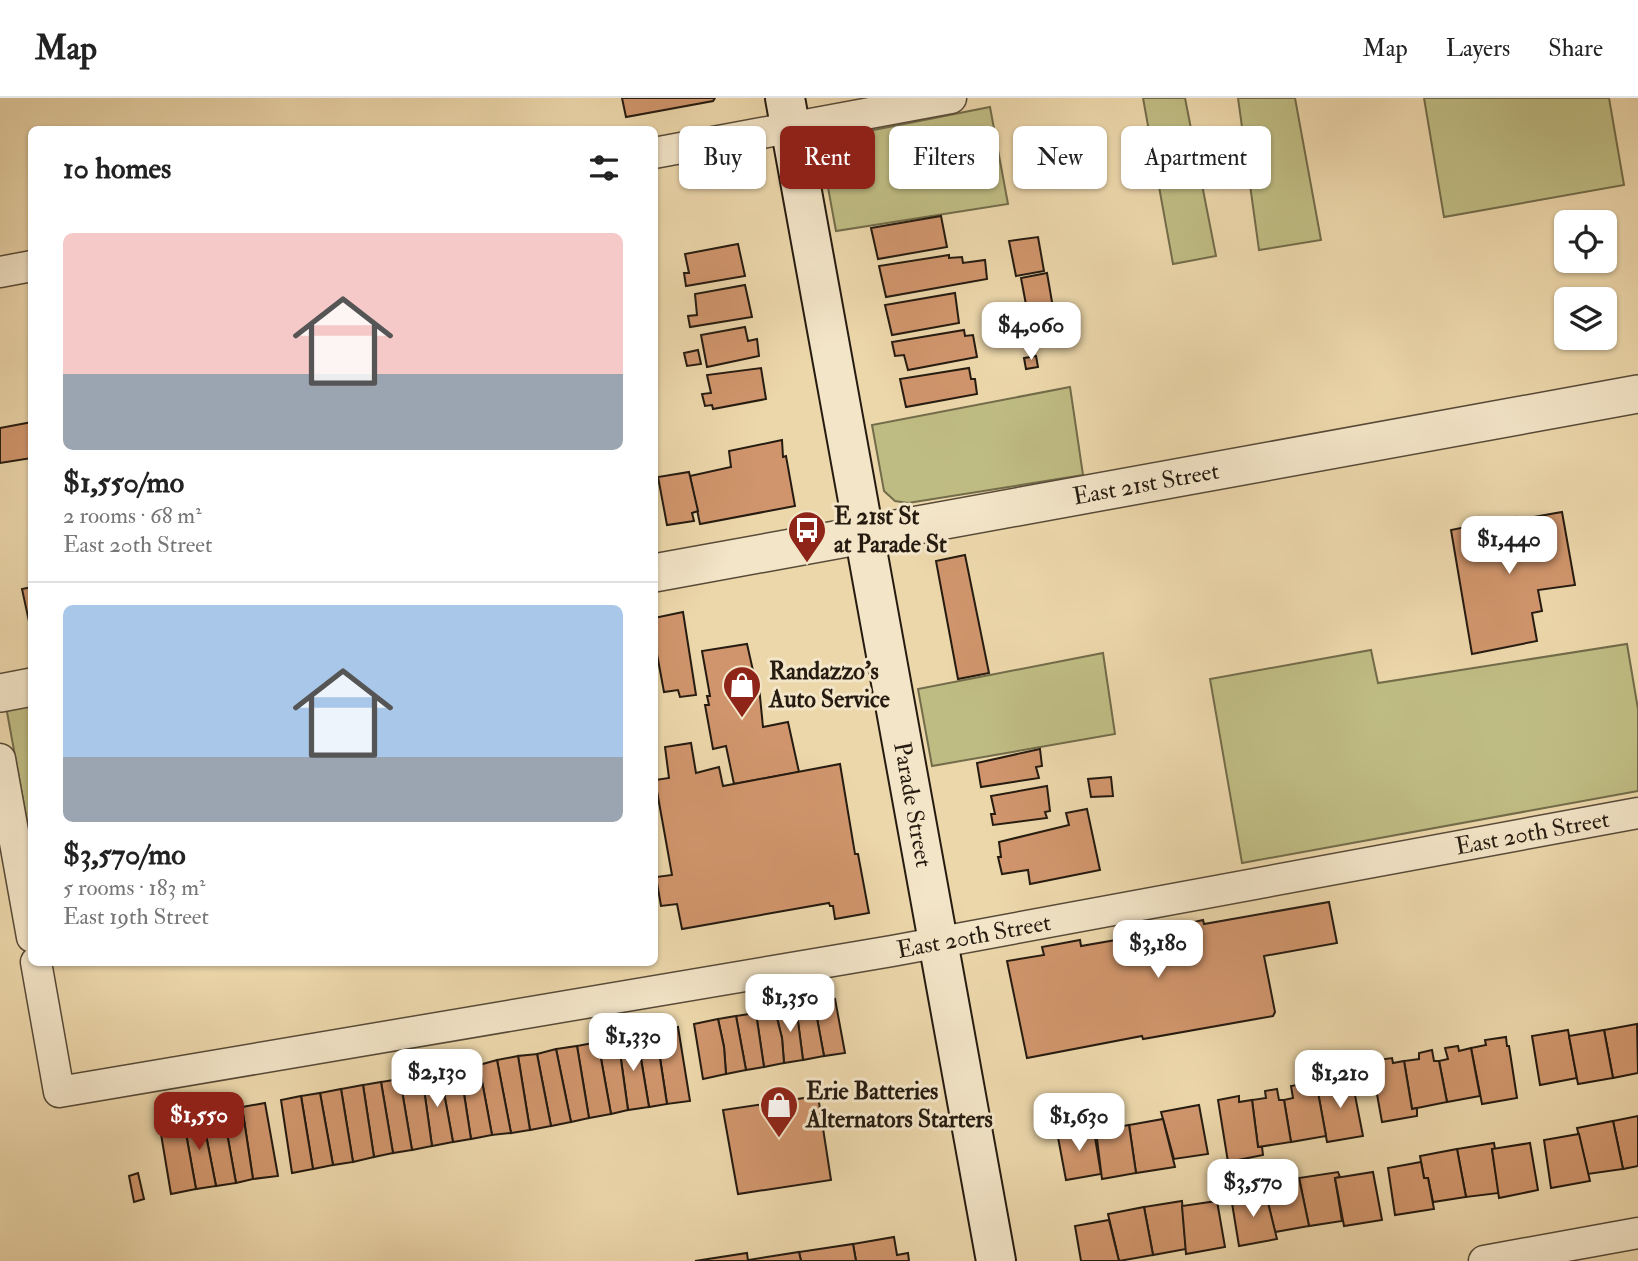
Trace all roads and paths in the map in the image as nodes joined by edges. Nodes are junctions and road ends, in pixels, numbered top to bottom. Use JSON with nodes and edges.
{"nodes":[{"id":1,"x":951,"y":98,"type":"edge"},
{"id":2,"x":788,"y":113,"type":"edge"},
{"id":3,"x":658,"y":152,"type":"edge"},
{"id":4,"x":28,"y":267,"type":"edge"},
{"id":5,"x":0,"y":272,"type":"edge"},
{"id":6,"x":1638,"y":394,"type":"edge"},
{"id":7,"x":864,"y":535,"type":"junction"},
{"id":8,"x":658,"y":572,"type":"edge"},
{"id":9,"x":28,"y":688,"type":"edge"},
{"id":10,"x":0,"y":693,"type":"edge"},
{"id":11,"x":0,"y":758,"type":"edge"},
{"id":12,"x":1638,"y":813,"type":"edge"},
{"id":13,"x":28,"y":915,"type":"edge"},
{"id":14,"x":939,"y":943,"type":"junction"},
{"id":15,"x":37,"y":966,"type":"edge"},
{"id":16,"x":1638,"y":1233,"type":"edge"},
{"id":17,"x":996,"y":1261,"type":"edge"},
{"id":18,"x":1484,"y":1261,"type":"edge"}],
"edges":[{"from":1,"to":2,"type":"street"},
{"from":2,"to":3,"type":"street"},
{"from":2,"to":7,"type":"main road","name":"Parade Street"},
{"from":4,"to":5,"type":"street"},
{"from":6,"to":7,"type":"street","name":"East 21st Street"},
{"from":7,"to":8,"type":"street","name":"East 21st Street"},
{"from":7,"to":14,"type":"main road","name":"Parade Street"},
{"from":9,"to":10,"type":"street"},
{"from":11,"to":13,"type":"street"},
{"from":12,"to":14,"type":"street","name":"East 20th Street"},
{"from":14,"to":15,"type":"street","name":"East 20th Street"},
{"from":14,"to":17,"type":"main road","name":"Parade Street"},
{"from":16,"to":18,"type":"street"}]}
